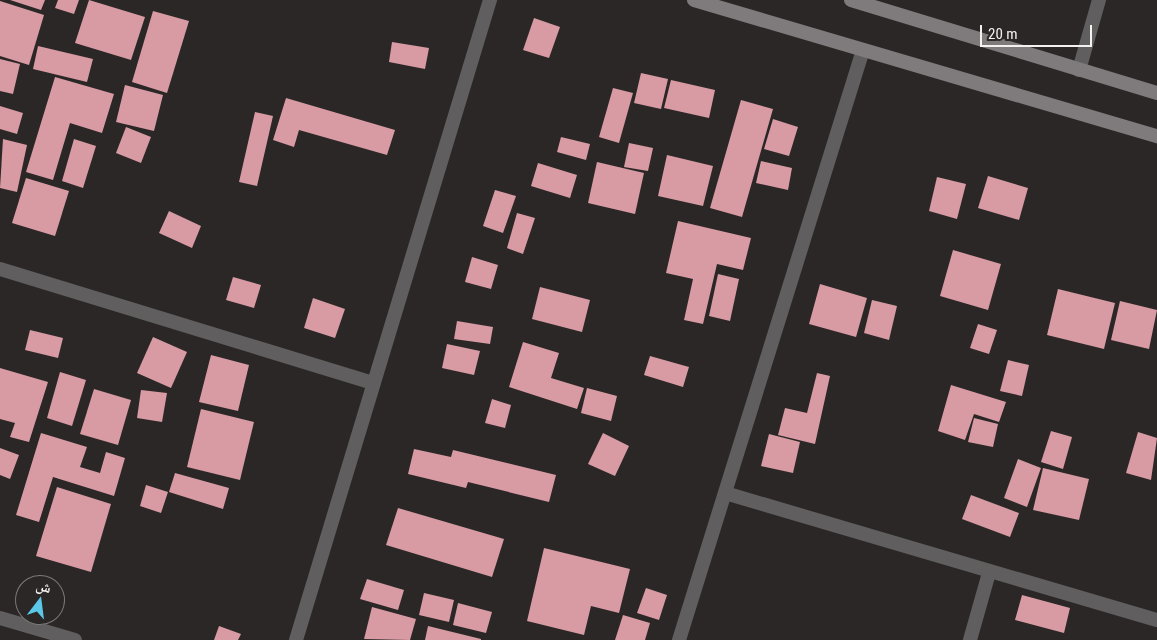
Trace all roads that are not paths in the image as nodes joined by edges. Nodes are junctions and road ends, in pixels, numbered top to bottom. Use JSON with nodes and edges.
{"nodes":[{"id":1,"x":490,"y":0,"type":"edge"},
{"id":2,"x":694,"y":0,"type":"edge"},
{"id":3,"x":851,"y":0,"type":"edge"},
{"id":4,"x":1099,"y":0,"type":"edge"},
{"id":5,"x":863,"y":50,"type":"junction"},
{"id":6,"x":1079,"y":70,"type":"junction"},
{"id":7,"x":1157,"y":93,"type":"edge"},
{"id":8,"x":1157,"y":136,"type":"edge"},
{"id":9,"x":0,"y":269,"type":"edge"},
{"id":10,"x":373,"y":383,"type":"junction"},
{"id":11,"x":725,"y":493,"type":"junction"},
{"id":12,"x":989,"y":573,"type":"junction"},
{"id":13,"x":0,"y":618,"type":"edge"},
{"id":14,"x":1157,"y":620,"type":"edge"},
{"id":15,"x":75,"y":640,"type":"edge"},
{"id":16,"x":296,"y":640,"type":"edge"},
{"id":17,"x":679,"y":640,"type":"edge"},
{"id":18,"x":970,"y":640,"type":"edge"}],
"edges":[{"from":1,"to":10,"type":"street"},
{"from":2,"to":5,"type":"main road"},
{"from":3,"to":6,"type":"main road"},
{"from":4,"to":6,"type":"street"},
{"from":5,"to":8,"type":"main road"},
{"from":5,"to":11,"type":"street"},
{"from":6,"to":7,"type":"main road"},
{"from":9,"to":10,"type":"street"},
{"from":10,"to":16,"type":"street"},
{"from":11,"to":12,"type":"street"},
{"from":11,"to":17,"type":"street"},
{"from":12,"to":14,"type":"street"},
{"from":12,"to":18,"type":"street"},
{"from":13,"to":15,"type":"street"}]}
